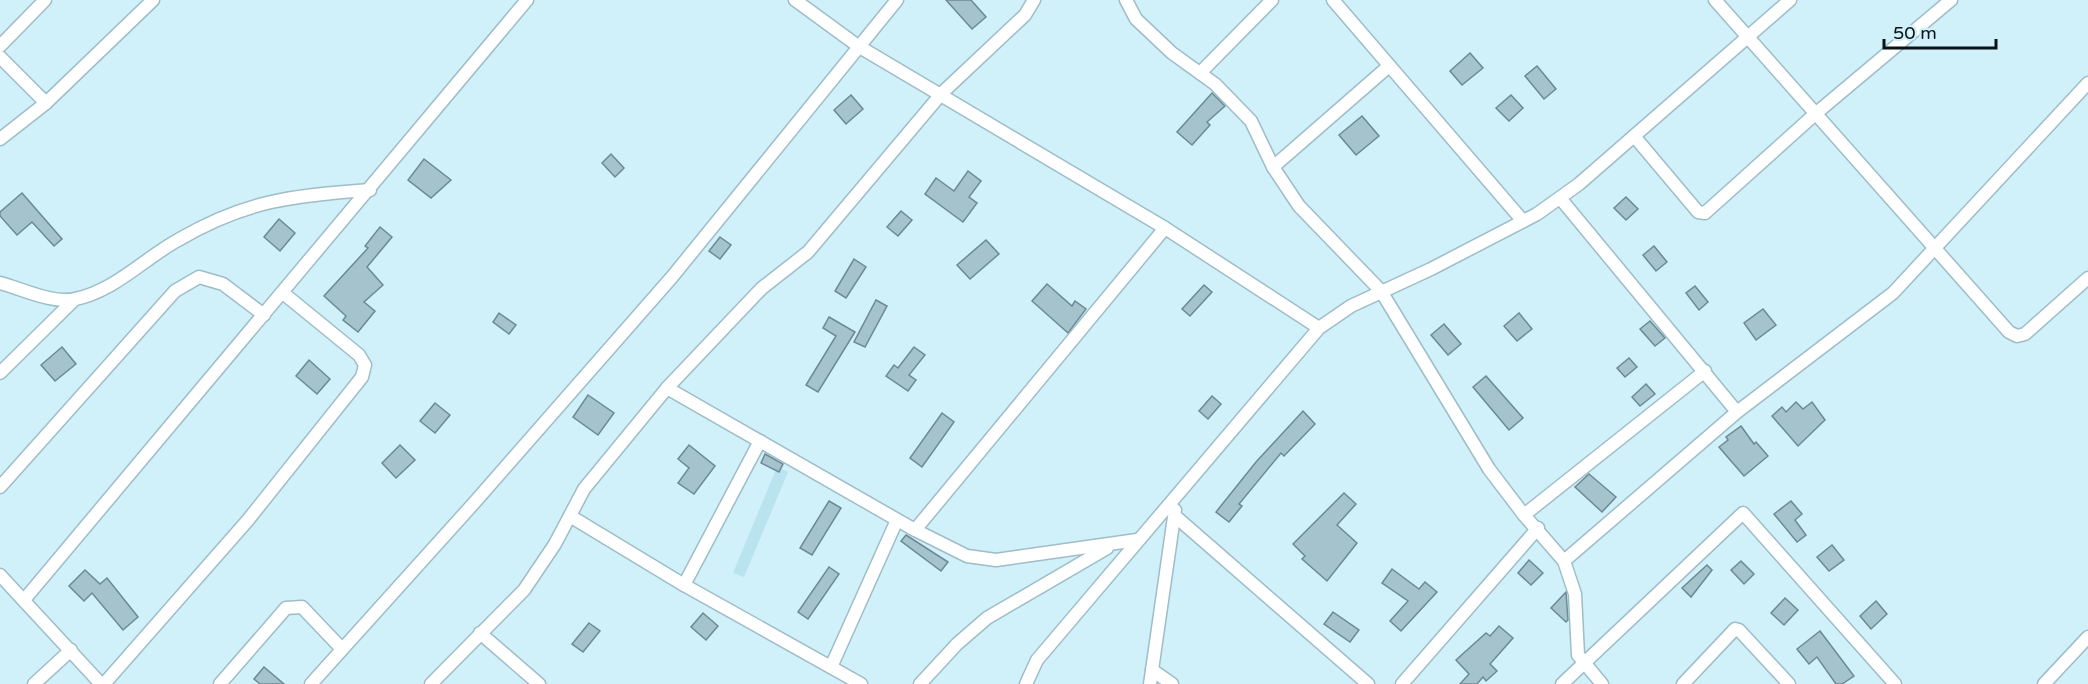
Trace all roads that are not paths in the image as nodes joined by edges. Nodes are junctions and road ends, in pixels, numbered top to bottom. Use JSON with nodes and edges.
{"nodes":[{"id":1,"x":45,"y":0,"type":"edge"},
{"id":2,"x":153,"y":0,"type":"edge"},
{"id":3,"x":527,"y":0,"type":"edge"},
{"id":4,"x":795,"y":0,"type":"edge"},
{"id":5,"x":897,"y":0,"type":"edge"},
{"id":6,"x":1034,"y":0,"type":"edge"},
{"id":7,"x":1126,"y":0,"type":"edge"},
{"id":8,"x":1272,"y":0,"type":"edge"},
{"id":9,"x":1333,"y":0,"type":"edge"},
{"id":10,"x":1714,"y":0,"type":"edge"},
{"id":11,"x":1790,"y":0,"type":"edge"},
{"id":12,"x":1951,"y":0,"type":"edge"},
{"id":13,"x":1746,"y":38,"type":"junction"},
{"id":14,"x":0,"y":46,"type":"edge"},
{"id":15,"x":858,"y":46,"type":"junction"},
{"id":16,"x":0,"y":57,"type":"edge"},
{"id":17,"x":1389,"y":66,"type":"junction"},
{"id":18,"x":1200,"y":73,"type":"junction"},
{"id":19,"x":2088,"y":83,"type":"edge"},
{"id":20,"x":942,"y":93,"type":"junction"},
{"id":21,"x":46,"y":103,"type":"junction"},
{"id":22,"x":1814,"y":115,"type":"junction"},
{"id":23,"x":1634,"y":136,"type":"junction"},
{"id":24,"x":0,"y":140,"type":"edge"},
{"id":25,"x":1273,"y":167,"type":"junction"},
{"id":26,"x":370,"y":190,"type":"junction"},
{"id":27,"x":1560,"y":198,"type":"junction"},
{"id":28,"x":1523,"y":221,"type":"junction"},
{"id":29,"x":1165,"y":228,"type":"junction"},
{"id":30,"x":1935,"y":251,"type":"junction"},
{"id":31,"x":2088,"y":278,"type":"edge"},
{"id":32,"x":0,"y":283,"type":"edge"},
{"id":33,"x":1381,"y":291,"type":"junction"},
{"id":34,"x":283,"y":293,"type":"junction"},
{"id":35,"x":74,"y":300,"type":"junction"},
{"id":36,"x":264,"y":315,"type":"junction"},
{"id":37,"x":1319,"y":328,"type":"junction"},
{"id":38,"x":1705,"y":371,"type":"junction"},
{"id":39,"x":0,"y":373,"type":"edge"},
{"id":40,"x":667,"y":388,"type":"junction"},
{"id":41,"x":1737,"y":412,"type":"junction"},
{"id":42,"x":760,"y":441,"type":"junction"},
{"id":43,"x":0,"y":486,"type":"edge"},
{"id":44,"x":1175,"y":496,"type":"junction"},
{"id":45,"x":1524,"y":515,"type":"junction"},
{"id":46,"x":570,"y":516,"type":"junction"},
{"id":47,"x":1175,"y":516,"type":"junction"},
{"id":48,"x":897,"y":520,"type":"junction"},
{"id":49,"x":1538,"y":528,"type":"junction"},
{"id":50,"x":915,"y":530,"type":"junction"},
{"id":51,"x":1137,"y":540,"type":"junction"},
{"id":52,"x":1111,"y":546,"type":"junction"},
{"id":53,"x":1564,"y":561,"type":"junction"},
{"id":54,"x":0,"y":575,"type":"edge"},
{"id":55,"x":684,"y":585,"type":"junction"},
{"id":56,"x":24,"y":600,"type":"junction"},
{"id":57,"x":480,"y":633,"type":"junction"},
{"id":58,"x":2088,"y":637,"type":"edge"},
{"id":59,"x":342,"y":649,"type":"junction"},
{"id":60,"x":71,"y":650,"type":"junction"},
{"id":61,"x":1582,"y":664,"type":"junction"},
{"id":62,"x":831,"y":667,"type":"junction"},
{"id":63,"x":1152,"y":670,"type":"junction"},
{"id":64,"x":1030,"y":682,"type":"edge"},
{"id":65,"x":34,"y":684,"type":"edge"},
{"id":66,"x":102,"y":684,"type":"edge"},
{"id":67,"x":220,"y":684,"type":"edge"},
{"id":68,"x":311,"y":684,"type":"edge"},
{"id":69,"x":431,"y":684,"type":"edge"},
{"id":70,"x":539,"y":684,"type":"edge"},
{"id":71,"x":861,"y":684,"type":"edge"},
{"id":72,"x":920,"y":684,"type":"edge"},
{"id":73,"x":1150,"y":684,"type":"edge"},
{"id":74,"x":1172,"y":684,"type":"edge"},
{"id":75,"x":1368,"y":684,"type":"edge"},
{"id":76,"x":1402,"y":684,"type":"edge"},
{"id":77,"x":1562,"y":684,"type":"edge"},
{"id":78,"x":1602,"y":684,"type":"edge"},
{"id":79,"x":1683,"y":684,"type":"edge"},
{"id":80,"x":1790,"y":684,"type":"edge"},
{"id":81,"x":1895,"y":684,"type":"edge"},
{"id":82,"x":2044,"y":684,"type":"edge"}],
"edges":[{"from":1,"to":14,"type":"street"},
{"from":2,"to":21,"type":"street"},
{"from":3,"to":26,"type":"street"},
{"from":4,"to":15,"type":"street"},
{"from":5,"to":15,"type":"street"},
{"from":6,"to":20,"type":"street"},
{"from":7,"to":18,"type":"street"},
{"from":8,"to":18,"type":"street"},
{"from":9,"to":17,"type":"street"},
{"from":10,"to":13,"type":"street"},
{"from":11,"to":13,"type":"street"},
{"from":12,"to":22,"type":"street"},
{"from":13,"to":22,"type":"street"},
{"from":13,"to":23,"type":"street"},
{"from":15,"to":20,"type":"street"},
{"from":15,"to":59,"type":"street"},
{"from":16,"to":21,"type":"street"},
{"from":17,"to":25,"type":"street"},
{"from":17,"to":28,"type":"street"},
{"from":18,"to":25,"type":"street"},
{"from":19,"to":30,"type":"street"},
{"from":20,"to":29,"type":"street"},
{"from":20,"to":40,"type":"street"},
{"from":21,"to":24,"type":"street"},
{"from":22,"to":23,"type":"street"},
{"from":22,"to":30,"type":"street"},
{"from":23,"to":27,"type":"street"},
{"from":25,"to":33,"type":"street"},
{"from":26,"to":34,"type":"street"},
{"from":26,"to":35,"type":"street"},
{"from":27,"to":28,"type":"street"},
{"from":27,"to":38,"type":"street"},
{"from":28,"to":33,"type":"street"},
{"from":29,"to":37,"type":"street"},
{"from":29,"to":50,"type":"street"},
{"from":30,"to":31,"type":"street"},
{"from":30,"to":41,"type":"street"},
{"from":32,"to":35,"type":"street"},
{"from":33,"to":37,"type":"street"},
{"from":33,"to":45,"type":"street"},
{"from":34,"to":36,"type":"street"},
{"from":34,"to":66,"type":"street"},
{"from":35,"to":39,"type":"street"},
{"from":36,"to":43,"type":"street"},
{"from":36,"to":56,"type":"street"},
{"from":37,"to":44,"type":"street"},
{"from":38,"to":41,"type":"street"},
{"from":38,"to":45,"type":"street"},
{"from":40,"to":42,"type":"street"},
{"from":40,"to":46,"type":"street"},
{"from":41,"to":53,"type":"street"},
{"from":42,"to":48,"type":"street"},
{"from":42,"to":55,"type":"street"},
{"from":44,"to":47,"type":"street"},
{"from":44,"to":51,"type":"street"},
{"from":45,"to":49,"type":"street"},
{"from":46,"to":55,"type":"street"},
{"from":46,"to":57,"type":"street"},
{"from":47,"to":63,"type":"street"},
{"from":47,"to":75,"type":"street"},
{"from":48,"to":50,"type":"street"},
{"from":48,"to":62,"type":"street"},
{"from":49,"to":53,"type":"street"},
{"from":49,"to":76,"type":"street"},
{"from":50,"to":52,"type":"street"},
{"from":51,"to":52,"type":"street"},
{"from":51,"to":64,"type":"street"},
{"from":52,"to":72,"type":"street"},
{"from":53,"to":61,"type":"street"},
{"from":54,"to":56,"type":"street"},
{"from":55,"to":62,"type":"street"},
{"from":56,"to":60,"type":"street"},
{"from":57,"to":69,"type":"street"},
{"from":57,"to":70,"type":"street"},
{"from":58,"to":82,"type":"street"},
{"from":59,"to":67,"type":"street"},
{"from":59,"to":68,"type":"street"},
{"from":60,"to":65,"type":"street"},
{"from":60,"to":66,"type":"street"},
{"from":61,"to":77,"type":"street"},
{"from":61,"to":78,"type":"street"},
{"from":61,"to":81,"type":"street"},
{"from":62,"to":71,"type":"street"},
{"from":63,"to":73,"type":"street"},
{"from":63,"to":74,"type":"street"},
{"from":79,"to":80,"type":"street"}]}
